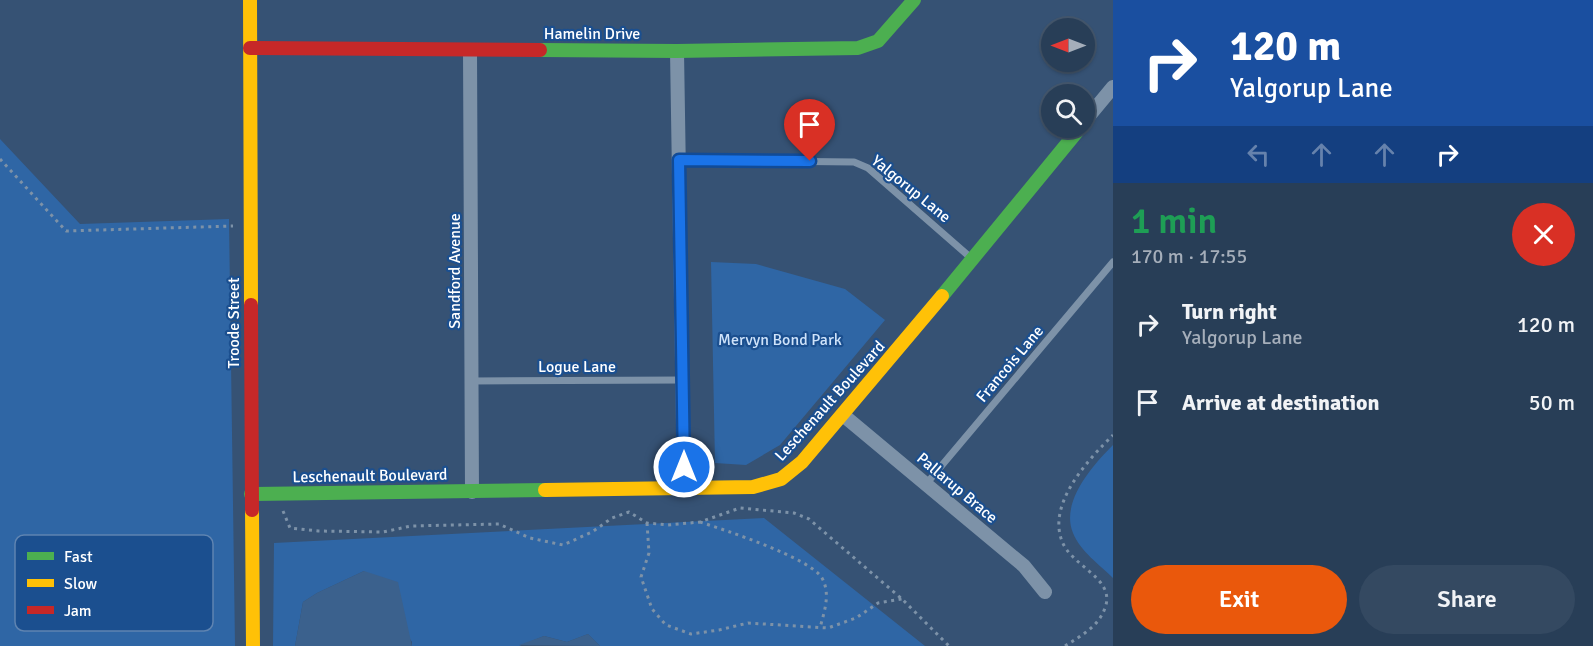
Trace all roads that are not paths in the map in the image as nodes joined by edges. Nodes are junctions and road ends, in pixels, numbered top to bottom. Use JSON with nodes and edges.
{"nodes":[{"id":1,"x":250,"y":0,"type":"edge"},
{"id":2,"x":914,"y":0,"type":"edge"},
{"id":3,"x":250,"y":48,"type":"junction"},
{"id":4,"x":470,"y":50,"type":"junction"},
{"id":5,"x":676,"y":51,"type":"junction"},
{"id":6,"x":1113,"y":87,"type":"edge"},
{"id":7,"x":1095,"y":109,"type":"edge"},
{"id":8,"x":1072,"y":138,"type":"edge"},
{"id":9,"x":679,"y":160,"type":"junction"},
{"id":10,"x":973,"y":259,"type":"junction"},
{"id":11,"x":1113,"y":262,"type":"edge"},
{"id":12,"x":683,"y":380,"type":"junction"},
{"id":13,"x":471,"y":381,"type":"junction"},
{"id":14,"x":843,"y":415,"type":"junction"},
{"id":15,"x":927,"y":483,"type":"junction"},
{"id":16,"x":684,"y":488,"type":"junction"},
{"id":17,"x":472,"y":492,"type":"junction"},
{"id":18,"x":251,"y":494,"type":"junction"},
{"id":19,"x":1045,"y":592,"type":"dead end"},
{"id":20,"x":253,"y":646,"type":"edge"}],
"edges":[{"from":1,"to":3,"type":"street","name":"Troode Street"},
{"from":2,"to":5,"type":"street","name":"Hamelin Drive"},
{"from":3,"to":4,"type":"street","name":"Hamelin Drive"},
{"from":3,"to":18,"type":"street","name":"Troode Street"},
{"from":4,"to":5,"type":"street","name":"Hamelin Drive"},
{"from":4,"to":13,"type":"street","name":"Sandford Avenue"},
{"from":5,"to":9,"type":"street"},
{"from":6,"to":7,"type":"street"},
{"from":8,"to":10,"type":"street","name":"Leschenault Boulevard"},
{"from":9,"to":10,"type":"lane","name":"Yalgorup Lane"},
{"from":9,"to":12,"type":"street"},
{"from":10,"to":14,"type":"street","name":"Leschenault Boulevard"},
{"from":11,"to":15,"type":"lane","name":"Francois Lane"},
{"from":12,"to":13,"type":"lane","name":"Logue Lane"},
{"from":12,"to":16,"type":"street"},
{"from":13,"to":17,"type":"street","name":"Sandford Avenue"},
{"from":14,"to":15,"type":"street","name":"Pallarup Brace"},
{"from":14,"to":16,"type":"street","name":"Leschenault Boulevard"},
{"from":15,"to":19,"type":"street","name":"Pallarup Brace"},
{"from":16,"to":17,"type":"street","name":"Leschenault Boulevard"},
{"from":17,"to":18,"type":"street","name":"Leschenault Boulevard"},
{"from":18,"to":20,"type":"street","name":"Troode Street"}]}
